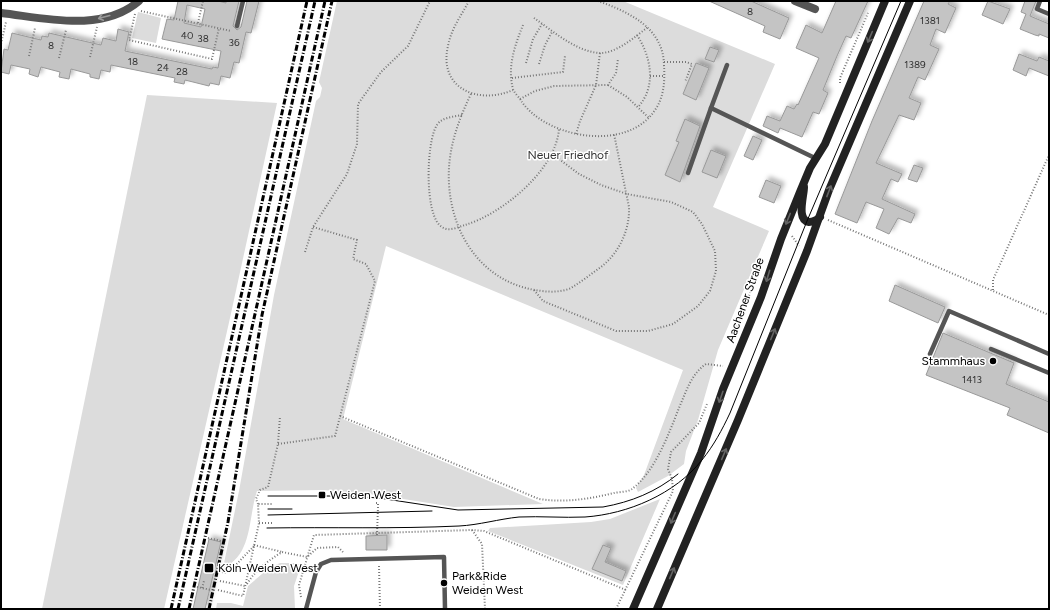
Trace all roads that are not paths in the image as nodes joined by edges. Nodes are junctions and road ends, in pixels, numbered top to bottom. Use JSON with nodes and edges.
{"nodes":[{"id":1,"x":139,"y":1,"type":"edge"},
{"id":2,"x":243,"y":1,"type":"edge"},
{"id":3,"x":795,"y":1,"type":"edge"},
{"id":4,"x":885,"y":1,"type":"edge"},
{"id":5,"x":910,"y":1,"type":"edge"},
{"id":6,"x":1040,"y":1,"type":"edge"},
{"id":7,"x":815,"y":10,"type":"dead end"},
{"id":8,"x":4,"y":13,"type":"edge"},
{"id":9,"x":1049,"y":14,"type":"edge"},
{"id":10,"x":237,"y":26,"type":"road end"},
{"id":11,"x":726,"y":65,"type":"dead end"},
{"id":12,"x":711,"y":108,"type":"junction"},
{"id":13,"x":816,"y":158,"type":"junction"},
{"id":14,"x":688,"y":174,"type":"dead end"},
{"id":15,"x":805,"y":180,"type":"junction"},
{"id":16,"x":822,"y":218,"type":"junction"},
{"id":17,"x":991,"y":349,"type":"dead end"},
{"id":18,"x":930,"y":354,"type":"dead end"},
{"id":19,"x":1049,"y":354,"type":"edge"},
{"id":20,"x":1049,"y":373,"type":"edge"},
{"id":21,"x":306,"y":609,"type":"edge"},
{"id":22,"x":445,"y":609,"type":"edge"},
{"id":23,"x":633,"y":609,"type":"edge"},
{"id":24,"x":657,"y":609,"type":"edge"}],
"edges":[{"from":1,"to":8,"type":"street","one_way":true},
{"from":2,"to":10,"type":"lane"},
{"from":3,"to":7,"type":"street"},
{"from":4,"to":13,"type":"main road","name":"Aachener Straße","one_way":true},
{"from":16,"to":5,"type":"main road","one_way":true},
{"from":6,"to":9,"type":"lane"},
{"from":11,"to":12,"type":"lane"},
{"from":12,"to":13,"type":"lane"},
{"from":12,"to":14,"type":"lane"},
{"from":13,"to":15,"type":"main road","name":"Aachener Straße"},
{"from":15,"to":16,"type":"main road"},
{"from":15,"to":23,"type":"main road","name":"Aachener Straße","one_way":true},
{"from":24,"to":16,"type":"main road","one_way":true},
{"from":17,"to":20,"type":"lane"},
{"from":18,"to":19,"type":"lane"},
{"from":21,"to":22,"type":"lane"}]}
